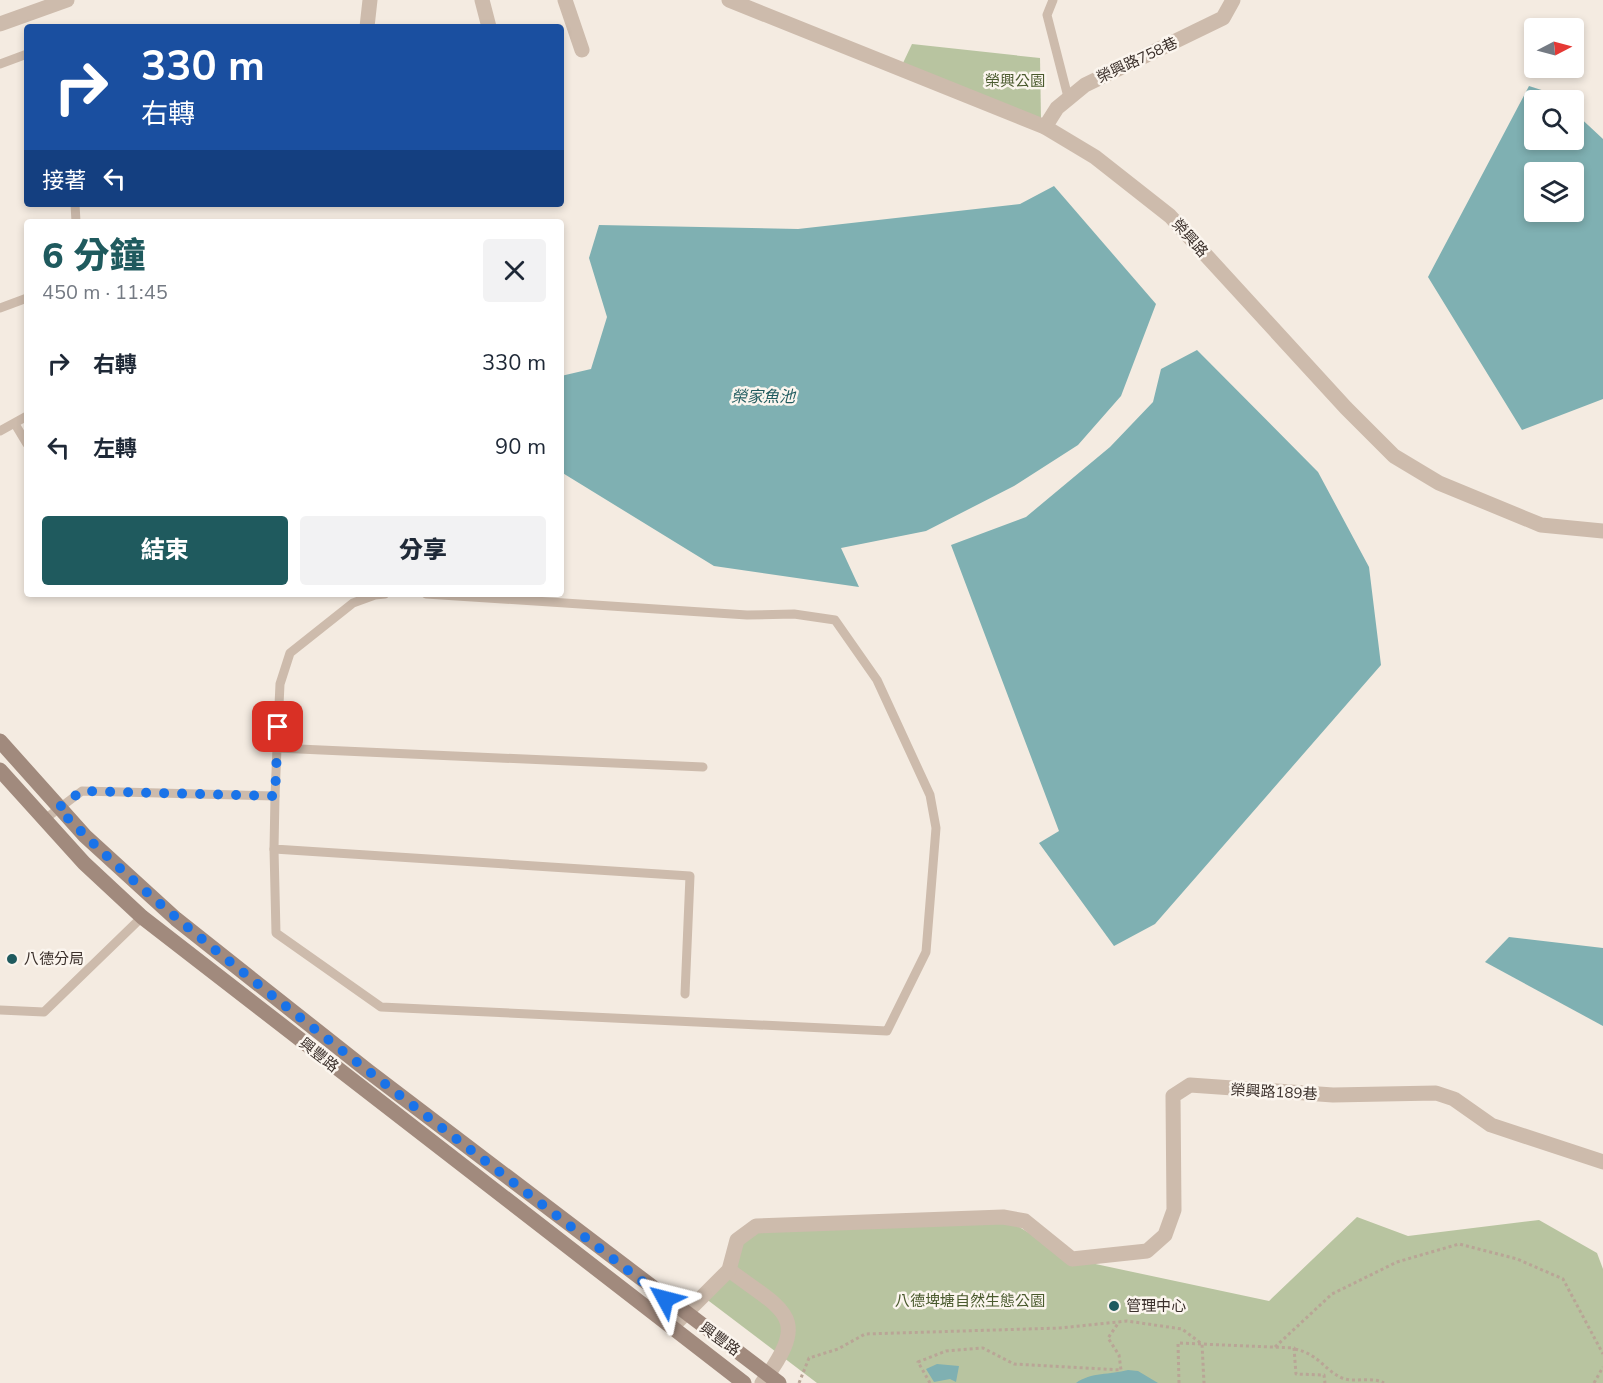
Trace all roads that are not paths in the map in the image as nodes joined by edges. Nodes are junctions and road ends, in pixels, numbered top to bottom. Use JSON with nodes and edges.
{"nodes":[{"id":1,"x":67,"y":0,"type":"edge"},
{"id":2,"x":370,"y":0,"type":"edge"},
{"id":3,"x":482,"y":0,"type":"edge"},
{"id":4,"x":565,"y":0,"type":"edge"},
{"id":5,"x":729,"y":0,"type":"edge"},
{"id":6,"x":1053,"y":0,"type":"edge"},
{"id":7,"x":1233,"y":0,"type":"edge"},
{"id":8,"x":0,"y":24,"type":"edge"},
{"id":9,"x":367,"y":24,"type":"edge"},
{"id":10,"x":488,"y":24,"type":"edge"},
{"id":11,"x":582,"y":50,"type":"dead end"},
{"id":12,"x":24,"y":55,"type":"edge"},
{"id":13,"x":0,"y":64,"type":"edge"},
{"id":14,"x":1068,"y":97,"type":"junction"},
{"id":15,"x":1045,"y":127,"type":"junction"},
{"id":16,"x":24,"y":299,"type":"edge"},
{"id":17,"x":0,"y":308,"type":"edge"},
{"id":18,"x":24,"y":418,"type":"edge"},
{"id":19,"x":15,"y":424,"type":"junction"},
{"id":20,"x":0,"y":431,"type":"edge"},
{"id":21,"x":24,"y":439,"type":"edge"},
{"id":22,"x":1603,"y":531,"type":"edge"},
{"id":23,"x":370,"y":597,"type":"edge"},
{"id":24,"x":472,"y":597,"type":"edge"},
{"id":25,"x":0,"y":741,"type":"edge"},
{"id":26,"x":276,"y":748,"type":"junction"},
{"id":27,"x":703,"y":767,"type":"dead end"},
{"id":28,"x":0,"y":770,"type":"edge"},
{"id":29,"x":275,"y":796,"type":"junction"},
{"id":30,"x":58,"y":808,"type":"junction"},
{"id":31,"x":45,"y":819,"type":"junction"},
{"id":32,"x":274,"y":849,"type":"junction"},
{"id":33,"x":142,"y":917,"type":"junction"},
{"id":34,"x":685,"y":994,"type":"dead end"},
{"id":35,"x":0,"y":1010,"type":"edge"},
{"id":36,"x":1603,"y":1162,"type":"edge"},
{"id":37,"x":729,"y":1270,"type":"junction"},
{"id":38,"x":684,"y":1313,"type":"junction"},
{"id":39,"x":672,"y":1327,"type":"junction"},
{"id":40,"x":770,"y":1380,"type":"edge"},
{"id":41,"x":744,"y":1383,"type":"edge"}],
"edges":[{"from":1,"to":8,"type":"street"},
{"from":2,"to":9,"type":"street"},
{"from":3,"to":10,"type":"street"},
{"from":4,"to":11,"type":"street"},
{"from":5,"to":15,"type":"street","name":"榮興路"},
{"from":6,"to":14,"type":"lane"},
{"from":7,"to":14,"type":"street","name":"榮興路758巷"},
{"from":12,"to":13,"type":"lane"},
{"from":14,"to":15,"type":"street","name":"榮興路758巷"},
{"from":15,"to":22,"type":"street","name":"榮興路"},
{"from":16,"to":17,"type":"lane"},
{"from":18,"to":19,"type":"lane"},
{"from":19,"to":20,"type":"lane"},
{"from":19,"to":21,"type":"lane"},
{"from":23,"to":26,"type":"lane"},
{"from":24,"to":32,"type":"lane"},
{"from":25,"to":30,"type":"main road","name":"興豐路"},
{"from":26,"to":27,"type":"lane"},
{"from":26,"to":29,"type":"lane"},
{"from":28,"to":31,"type":"main road","name":"興豐路"},
{"from":29,"to":30,"type":"lane"},
{"from":29,"to":32,"type":"lane"},
{"from":30,"to":31,"type":"lane"},
{"from":30,"to":38,"type":"main road","name":"興豐路"},
{"from":31,"to":33,"type":"main road","name":"興豐路"},
{"from":32,"to":34,"type":"lane"},
{"from":33,"to":35,"type":"lane"},
{"from":33,"to":39,"type":"main road","name":"興豐路"},
{"from":36,"to":37,"type":"street","name":"榮興路189巷"},
{"from":37,"to":38,"type":"street"},
{"from":37,"to":40,"type":"street"},
{"from":38,"to":39,"type":"street"},
{"from":38,"to":40,"type":"main road","name":"興豐路"},
{"from":39,"to":41,"type":"main road","name":"興豐路"}]}
